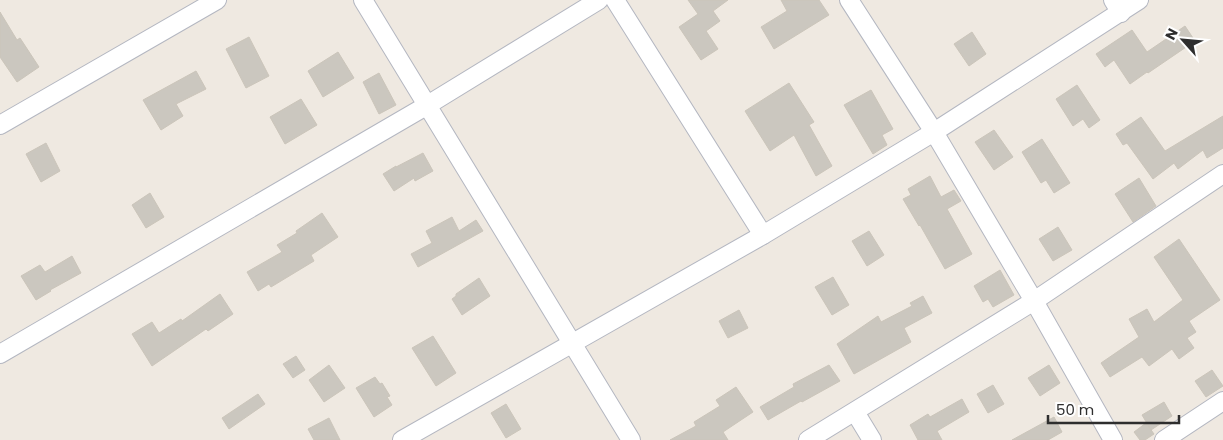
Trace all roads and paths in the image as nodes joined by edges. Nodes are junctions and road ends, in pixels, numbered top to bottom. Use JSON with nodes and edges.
{"nodes":[{"id":1,"x":217,"y":0,"type":"edge"},
{"id":2,"x":363,"y":0,"type":"edge"},
{"id":3,"x":599,"y":0,"type":"edge"},
{"id":4,"x":615,"y":0,"type":"edge"},
{"id":5,"x":849,"y":0,"type":"edge"},
{"id":6,"x":1139,"y":0,"type":"edge"},
{"id":7,"x":1117,"y":6,"type":"edge"},
{"id":8,"x":426,"y":106,"type":"junction"},
{"id":9,"x":0,"y":125,"type":"edge"},
{"id":10,"x":934,"y":132,"type":"junction"},
{"id":11,"x":1223,"y":174,"type":"edge"},
{"id":12,"x":763,"y":235,"type":"junction"},
{"id":13,"x":1034,"y":302,"type":"junction"},
{"id":14,"x":573,"y":343,"type":"junction"},
{"id":15,"x":0,"y":354,"type":"edge"},
{"id":16,"x":1223,"y":401,"type":"edge"},
{"id":17,"x":855,"y":412,"type":"junction"},
{"id":18,"x":402,"y":440,"type":"edge"},
{"id":19,"x":631,"y":440,"type":"edge"},
{"id":20,"x":808,"y":440,"type":"edge"},
{"id":21,"x":872,"y":440,"type":"edge"},
{"id":22,"x":1113,"y":440,"type":"edge"},
{"id":23,"x":1164,"y":440,"type":"edge"}],
"edges":[{"from":1,"to":9,"type":"street"},
{"from":2,"to":8,"type":"street"},
{"from":3,"to":8,"type":"street"},
{"from":4,"to":12,"type":"street"},
{"from":5,"to":10,"type":"street"},
{"from":6,"to":7,"type":"street"},
{"from":7,"to":10,"type":"street"},
{"from":8,"to":14,"type":"street"},
{"from":8,"to":15,"type":"street"},
{"from":10,"to":12,"type":"street"},
{"from":10,"to":13,"type":"street"},
{"from":11,"to":13,"type":"street"},
{"from":12,"to":14,"type":"street"},
{"from":13,"to":17,"type":"street"},
{"from":13,"to":22,"type":"street"},
{"from":14,"to":18,"type":"street"},
{"from":14,"to":19,"type":"street"},
{"from":16,"to":23,"type":"street"},
{"from":17,"to":20,"type":"street"},
{"from":17,"to":21,"type":"street"}]}
